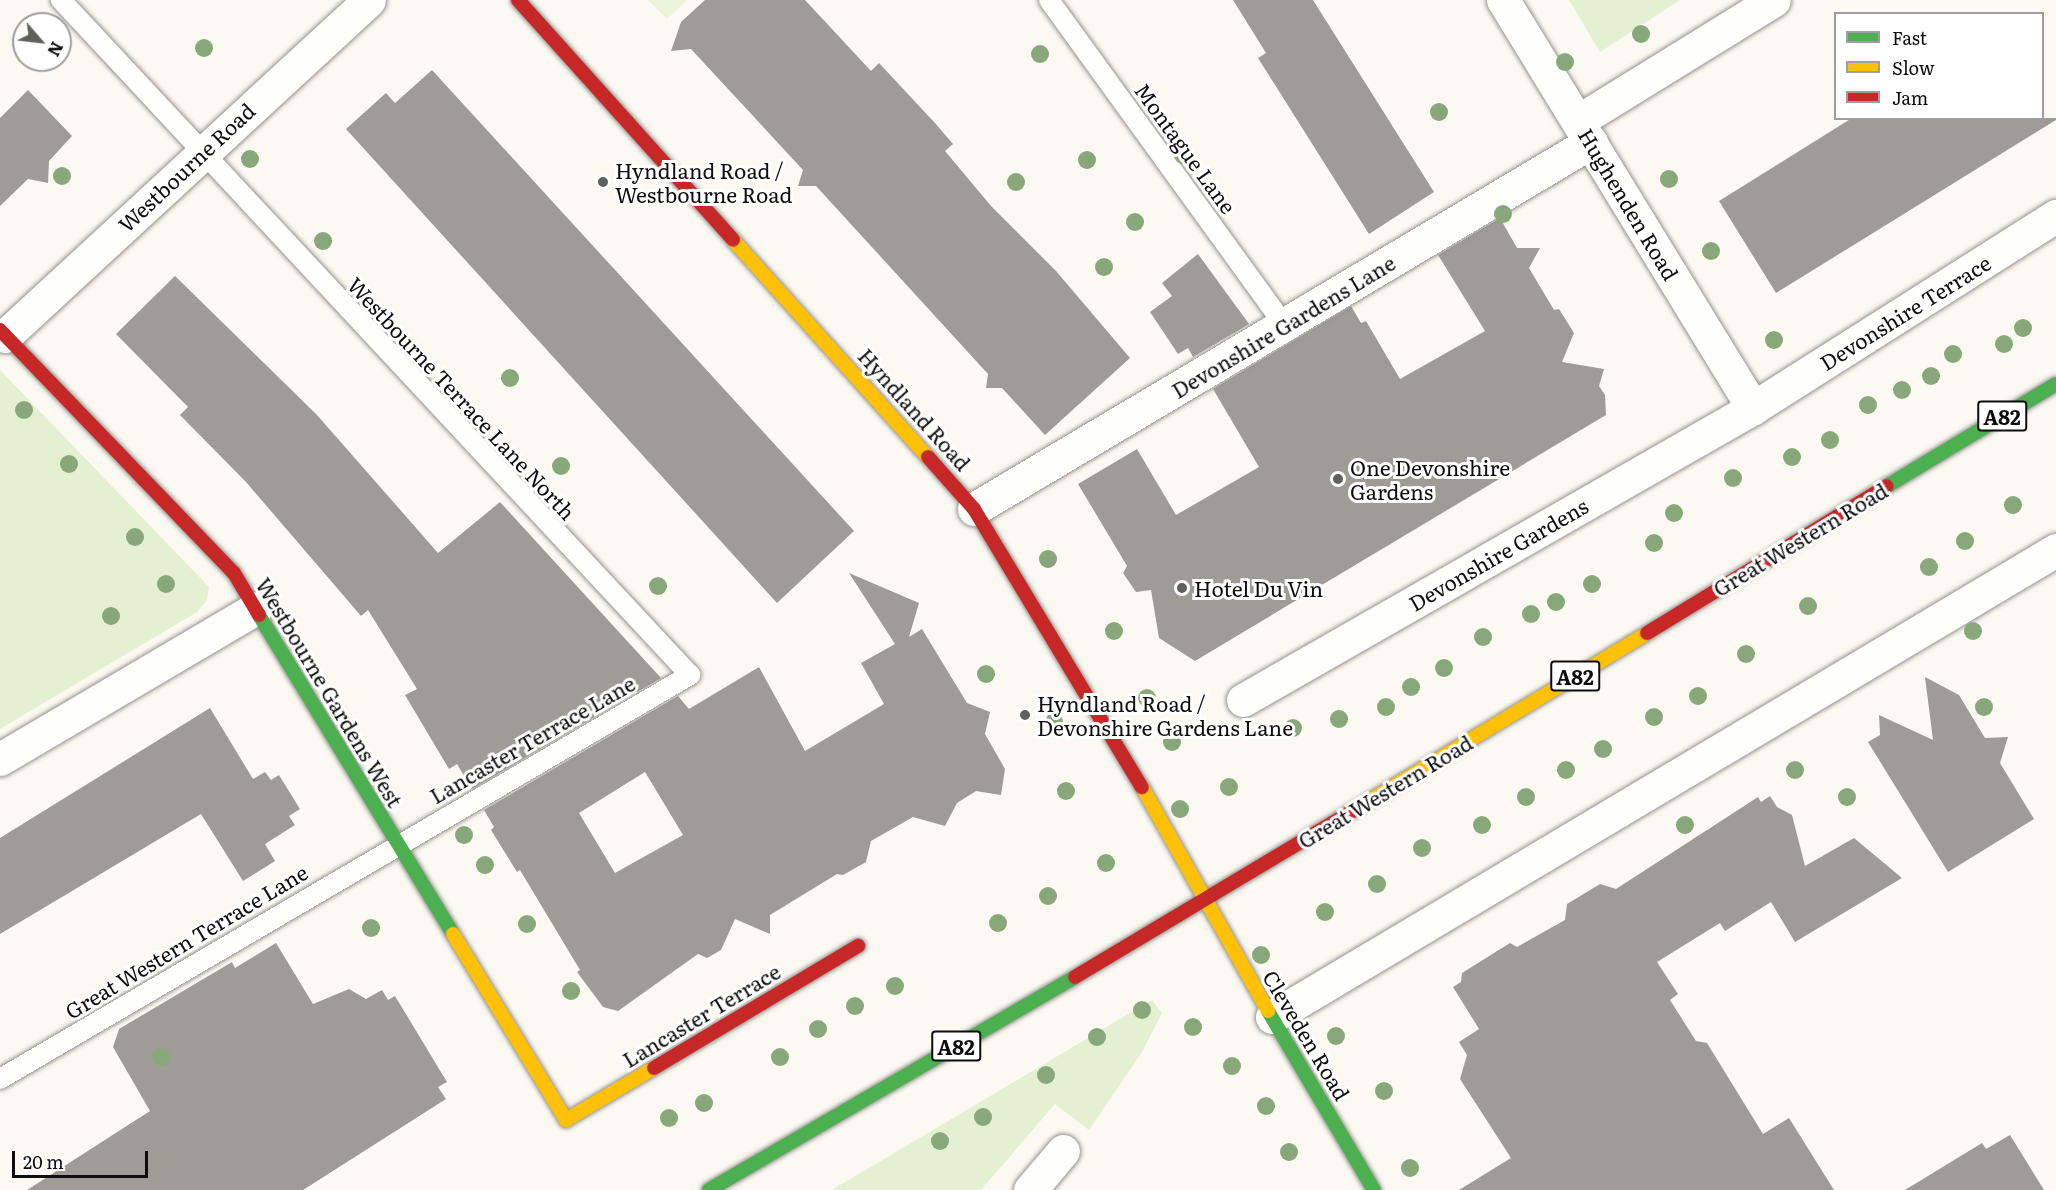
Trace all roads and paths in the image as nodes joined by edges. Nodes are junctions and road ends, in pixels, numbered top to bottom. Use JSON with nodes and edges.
{"nodes":[{"id":1,"x":61,"y":0,"type":"edge"},
{"id":2,"x":369,"y":0,"type":"edge"},
{"id":3,"x":518,"y":0,"type":"edge"},
{"id":4,"x":1049,"y":0,"type":"edge"},
{"id":5,"x":1503,"y":0,"type":"edge"},
{"id":6,"x":1774,"y":0,"type":"edge"},
{"id":7,"x":1585,"y":132,"type":"junction"},
{"id":8,"x":200,"y":153,"type":"junction"},
{"id":9,"x":2056,"y":216,"type":"edge"},
{"id":10,"x":1284,"y":325,"type":"junction"},
{"id":11,"x":3,"y":333,"type":"edge"},
{"id":12,"x":2056,"y":384,"type":"edge"},
{"id":13,"x":1753,"y":408,"type":"junction"},
{"id":14,"x":974,"y":509,"type":"junction"},
{"id":15,"x":2056,"y":550,"type":"edge"},
{"id":16,"x":256,"y":608,"type":"junction"},
{"id":17,"x":690,"y":675,"type":"joint"},
{"id":18,"x":1243,"y":700,"type":"dead end"},
{"id":19,"x":0,"y":759,"type":"edge"},
{"id":20,"x":397,"y":844,"type":"junction"},
{"id":21,"x":1203,"y":902,"type":"junction"},
{"id":22,"x":858,"y":946,"type":"dead end"},
{"id":23,"x":1272,"y":1017,"type":"junction"},
{"id":24,"x":0,"y":1079,"type":"edge"},
{"id":25,"x":566,"y":1120,"type":"joint"},
{"id":26,"x":1063,"y":1151,"type":"dead end"},
{"id":27,"x":709,"y":1190,"type":"edge"},
{"id":28,"x":1030,"y":1190,"type":"edge"},
{"id":29,"x":1374,"y":1190,"type":"edge"}],
"edges":[{"from":1,"to":8,"type":"lane","name":"Westbourne Terrace Lane North"},
{"from":2,"to":8,"type":"street","name":"Westbourne Road"},
{"from":3,"to":14,"type":"street","name":"Hyndland Road"},
{"from":4,"to":10,"type":"lane","name":"Montague Lane"},
{"from":5,"to":7,"type":"street","name":"Hughenden Road"},
{"from":6,"to":7,"type":"street","name":"Devonshire Gardens Lane"},
{"from":7,"to":10,"type":"street","name":"Devonshire Gardens Lane"},
{"from":7,"to":13,"type":"street","name":"Hughenden Road"},
{"from":8,"to":11,"type":"street","name":"Westbourne Road"},
{"from":8,"to":17,"type":"lane","name":"Westbourne Terrace Lane North"},
{"from":9,"to":13,"type":"street","name":"Devonshire Terrace"},
{"from":10,"to":14,"type":"street","name":"Devonshire Gardens Lane"},
{"from":11,"to":16,"type":"street","name":"Westbourne Gardens West"},
{"from":12,"to":21,"type":"street","name":"Great Western Road","number":"A82"},
{"from":13,"to":18,"type":"street","name":"Devonshire Gardens"},
{"from":14,"to":21,"type":"street","name":"Hyndland Road"},
{"from":15,"to":23,"type":"street"},
{"from":16,"to":19,"type":"street"},
{"from":16,"to":20,"type":"street","name":"Westbourne Gardens West"},
{"from":17,"to":20,"type":"lane","name":"Lancaster Terrace Lane"},
{"from":20,"to":24,"type":"lane","name":"Great Western Terrace Lane"},
{"from":20,"to":25,"type":"street","name":"Westbourne Gardens West"},
{"from":21,"to":23,"type":"street","name":"Cleveden Road"},
{"from":21,"to":27,"type":"street","name":"Great Western Road","number":"A82"},
{"from":22,"to":25,"type":"street","name":"Lancaster Terrace"},
{"from":23,"to":29,"type":"street","name":"Cleveden Road"},
{"from":26,"to":28,"type":"street"}]}
